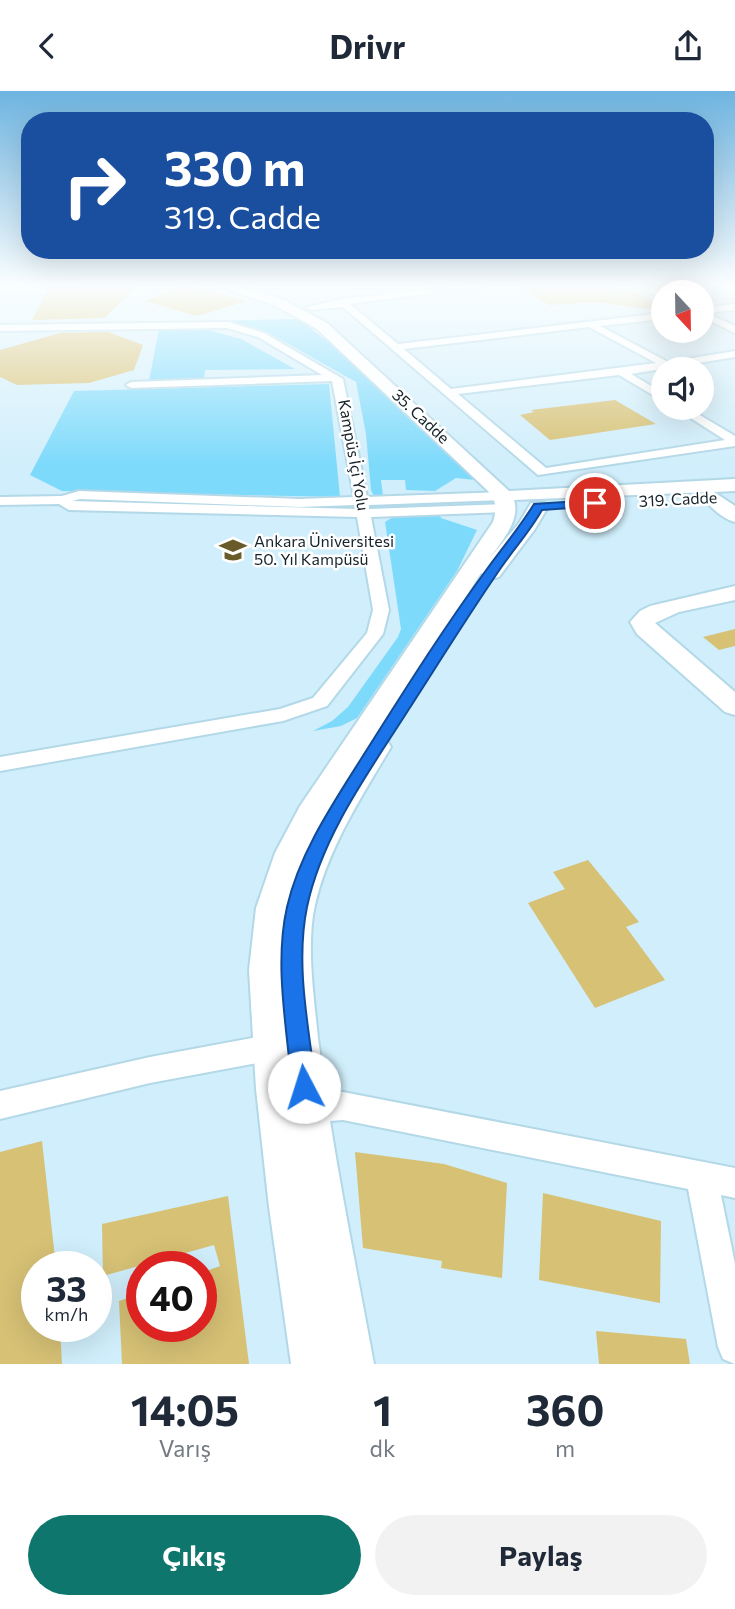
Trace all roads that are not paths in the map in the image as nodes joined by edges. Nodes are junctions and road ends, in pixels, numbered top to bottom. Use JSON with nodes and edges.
{"nodes":[{"id":1,"x":279,"y":345,"type":"edge"},
{"id":2,"x":345,"y":345,"type":"edge"},
{"id":3,"x":362,"y":345,"type":"edge"},
{"id":4,"x":410,"y":345,"type":"edge"},
{"id":5,"x":630,"y":345,"type":"edge"},
{"id":6,"x":396,"y":347,"type":"joint"},
{"id":7,"x":735,"y":354,"type":"edge"},
{"id":8,"x":652,"y":357,"type":"edge"},
{"id":9,"x":714,"y":357,"type":"edge"},
{"id":10,"x":651,"y":367,"type":"edge"},
{"id":11,"x":621,"y":372,"type":"junction"},
{"id":12,"x":335,"y":378,"type":"junction"},
{"id":13,"x":131,"y":385,"type":"dead end"},
{"id":14,"x":651,"y":391,"type":"edge"},
{"id":15,"x":450,"y":392,"type":"junction"},
{"id":16,"x":700,"y":420,"type":"edge"},
{"id":17,"x":735,"y":441,"type":"edge"},
{"id":18,"x":470,"y":442,"type":"dead end"},
{"id":19,"x":735,"y":485,"type":"edge"},
{"id":20,"x":517,"y":496,"type":"junction"},
{"id":21,"x":735,"y":496,"type":"edge"},
{"id":22,"x":712,"y":497,"type":"junction"},
{"id":23,"x":0,"y":501,"type":"edge"},
{"id":24,"x":363,"y":507,"type":"junction"},
{"id":25,"x":735,"y":516,"type":"edge"},
{"id":26,"x":735,"y":593,"type":"edge"},
{"id":27,"x":735,"y":706,"type":"edge"},
{"id":28,"x":0,"y":764,"type":"edge"},
{"id":29,"x":287,"y":1045,"type":"junction"},
{"id":30,"x":0,"y":1105,"type":"edge"},
{"id":31,"x":292,"y":1111,"type":"junction"},
{"id":32,"x":701,"y":1175,"type":"junction"},
{"id":33,"x":735,"y":1183,"type":"edge"},
{"id":34,"x":735,"y":1347,"type":"edge"},
{"id":35,"x":317,"y":1364,"type":"edge"},
{"id":36,"x":348,"y":1364,"type":"edge"}],
"edges":[{"from":1,"to":12,"type":"street","name":"Kampüs İçi Yolu"},
{"from":2,"to":20,"type":"street","name":"35. Cadde"},
{"from":3,"to":18,"type":"street","name":"35. Cadde"},
{"from":4,"to":6,"type":"street"},
{"from":5,"to":8,"type":"street"},
{"from":6,"to":15,"type":"street"},
{"from":7,"to":9,"type":"street"},
{"from":10,"to":11,"type":"street"},
{"from":11,"to":14,"type":"street"},
{"from":11,"to":15,"type":"street"},
{"from":12,"to":13,"type":"street"},
{"from":12,"to":24,"type":"street","name":"Kampüs İçi Yolu"},
{"from":15,"to":17,"type":"street"},
{"from":16,"to":17,"type":"street"},
{"from":19,"to":20,"type":"street","name":"319. Cadde"},
{"from":20,"to":22,"type":"street","name":"319. Cadde"},
{"from":20,"to":24,"type":"street"},
{"from":20,"to":29,"type":"street"},
{"from":21,"to":22,"type":"street","name":"319. Cadde"},
{"from":22,"to":25,"type":"street"},
{"from":23,"to":24,"type":"street"},
{"from":24,"to":28,"type":"street","name":"Kampüs İçi Yolu"},
{"from":26,"to":27,"type":"street"},
{"from":29,"to":30,"type":"street"},
{"from":29,"to":31,"type":"street"},
{"from":31,"to":32,"type":"street"},
{"from":31,"to":35,"type":"street"},
{"from":31,"to":36,"type":"street"},
{"from":32,"to":33,"type":"street"},
{"from":32,"to":34,"type":"street"}]}
